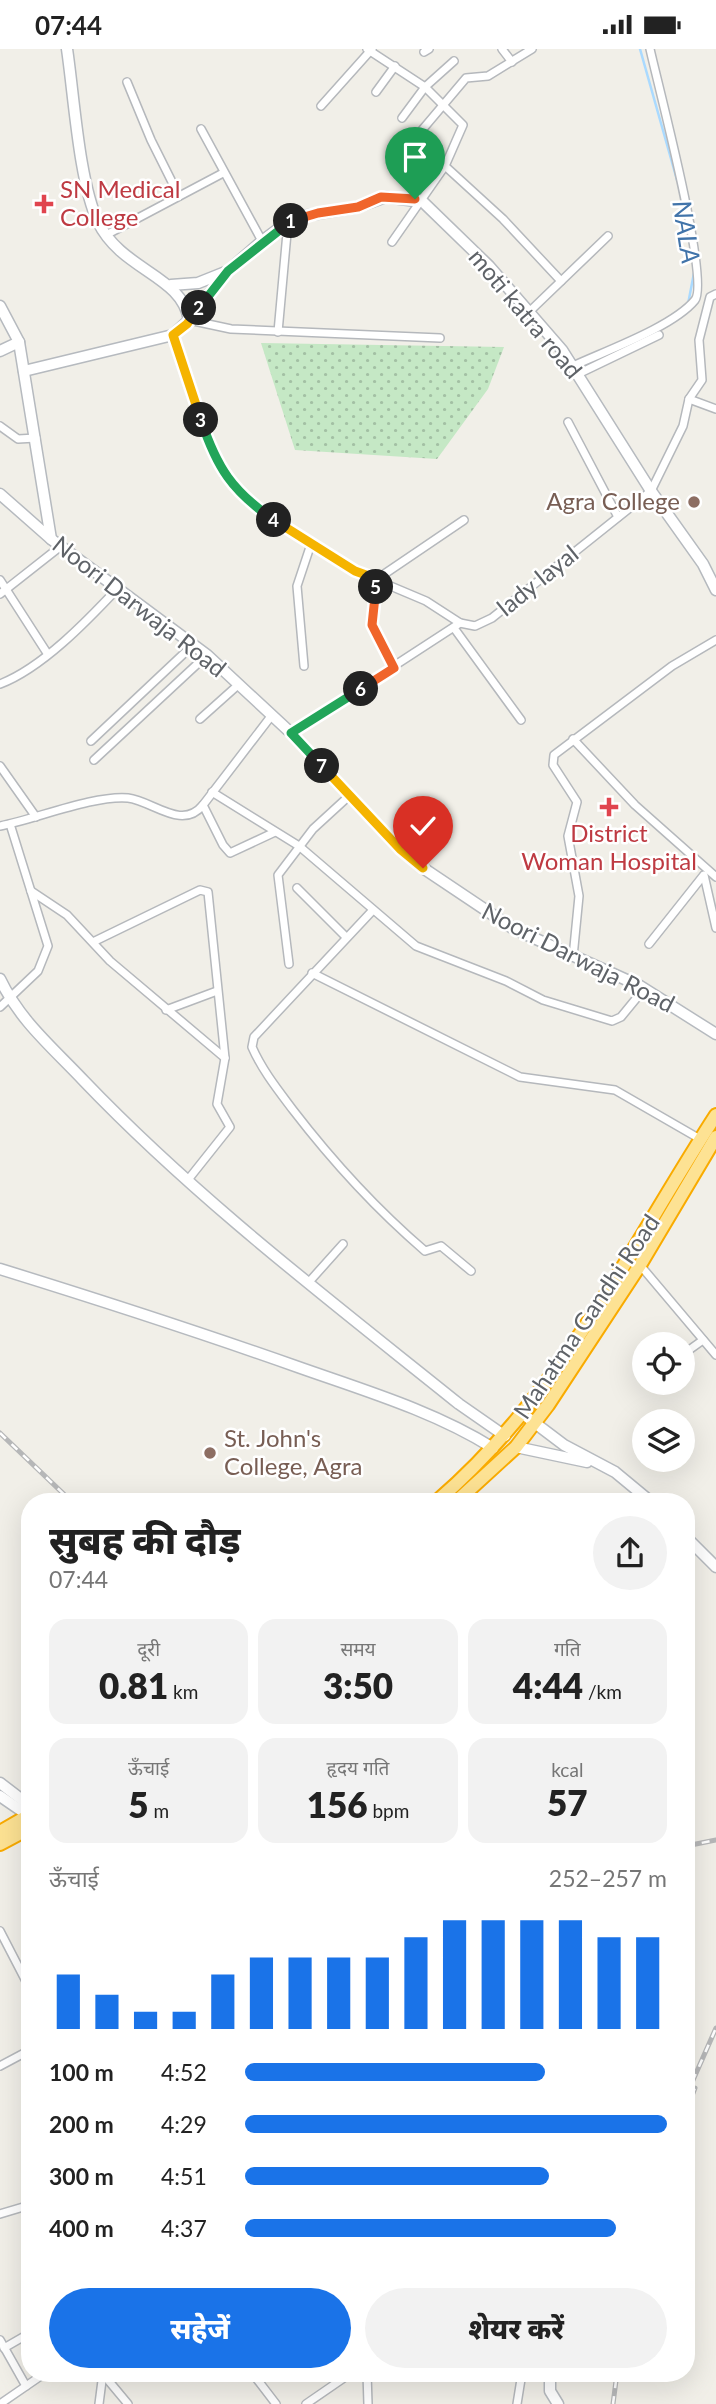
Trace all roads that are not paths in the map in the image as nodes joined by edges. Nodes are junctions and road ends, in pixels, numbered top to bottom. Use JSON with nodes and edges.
{"nodes":[{"id":1,"x":67,"y":49,"type":"edge"},
{"id":2,"x":502,"y":49,"type":"edge"},
{"id":3,"x":532,"y":49,"type":"edge"},
{"id":4,"x":650,"y":49,"type":"edge"},
{"id":5,"x":370,"y":50,"type":"edge"},
{"id":6,"x":454,"y":61,"type":"dead end"},
{"id":7,"x":512,"y":62,"type":"junction"},
{"id":8,"x":395,"y":66,"type":"junction"},
{"id":9,"x":127,"y":82,"type":"dead end"},
{"id":10,"x":425,"y":87,"type":"junction"},
{"id":11,"x":376,"y":92,"type":"dead end"},
{"id":12,"x":444,"y":103,"type":"junction"},
{"id":13,"x":321,"y":106,"type":"dead end"},
{"id":14,"x":402,"y":118,"type":"dead end"},
{"id":15,"x":201,"y":129,"type":"dead end"},
{"id":16,"x":394,"y":162,"type":"dead end"},
{"id":17,"x":445,"y":166,"type":"junction"},
{"id":18,"x":223,"y":173,"type":"junction"},
{"id":19,"x":179,"y":196,"type":"junction"},
{"id":20,"x":423,"y":202,"type":"junction"},
{"id":21,"x":288,"y":222,"type":"junction"},
{"id":22,"x":106,"y":235,"type":"junction"},
{"id":23,"x":608,"y":236,"type":"dead end"},
{"id":24,"x":262,"y":241,"type":"junction"},
{"id":25,"x":392,"y":242,"type":"dead end"},
{"id":26,"x":228,"y":271,"type":"junction"},
{"id":27,"x":561,"y":281,"type":"junction"},
{"id":28,"x":171,"y":285,"type":"junction"},
{"id":29,"x":716,"y":294,"type":"edge"},
{"id":30,"x":697,"y":298,"type":"junction"},
{"id":31,"x":708,"y":304,"type":"junction"},
{"id":32,"x":0,"y":306,"type":"edge"},
{"id":33,"x":530,"y":311,"type":"junction"},
{"id":34,"x":189,"y":320,"type":"junction"},
{"id":35,"x":278,"y":332,"type":"junction"},
{"id":36,"x":173,"y":335,"type":"junction"},
{"id":37,"x":659,"y":335,"type":"dead end"},
{"id":38,"x":440,"y":338,"type":"dead end"},
{"id":39,"x":19,"y":342,"type":"junction"},
{"id":40,"x":0,"y":351,"type":"edge"},
{"id":41,"x":575,"y":370,"type":"junction"},
{"id":42,"x":24,"y":371,"type":"junction"},
{"id":43,"x":689,"y":399,"type":"junction"},
{"id":44,"x":716,"y":409,"type":"edge"},
{"id":45,"x":568,"y":422,"type":"dead end"},
{"id":46,"x":0,"y":426,"type":"edge"},
{"id":47,"x":36,"y":439,"type":"junction"},
{"id":48,"x":651,"y":491,"type":"junction"},
{"id":49,"x":2,"y":500,"type":"edge"},
{"id":50,"x":618,"y":517,"type":"junction"},
{"id":51,"x":464,"y":520,"type":"dead end"},
{"id":52,"x":51,"y":539,"type":"junction"},
{"id":53,"x":311,"y":544,"type":"junction"},
{"id":54,"x":61,"y":546,"type":"junction"},
{"id":55,"x":377,"y":579,"type":"junction"},
{"id":56,"x":0,"y":580,"type":"edge"},
{"id":57,"x":118,"y":588,"type":"junction"},
{"id":58,"x":8,"y":589,"type":"junction"},
{"id":59,"x":716,"y":590,"type":"edge"},
{"id":60,"x":0,"y":594,"type":"edge"},
{"id":61,"x":457,"y":625,"type":"junction"},
{"id":62,"x":716,"y":640,"type":"edge"},
{"id":63,"x":194,"y":644,"type":"junction"},
{"id":64,"x":47,"y":653,"type":"junction"},
{"id":65,"x":207,"y":655,"type":"junction"},
{"id":66,"x":304,"y":666,"type":"dead end"},
{"id":67,"x":394,"y":668,"type":"junction"},
{"id":68,"x":0,"y":684,"type":"edge"},
{"id":69,"x":238,"y":685,"type":"junction"},
{"id":70,"x":271,"y":715,"type":"junction"},
{"id":71,"x":200,"y":719,"type":"dead end"},
{"id":72,"x":521,"y":720,"type":"dead end"},
{"id":73,"x":291,"y":733,"type":"junction"},
{"id":74,"x":573,"y":739,"type":"junction"},
{"id":75,"x":91,"y":741,"type":"dead end"},
{"id":76,"x":94,"y":760,"type":"dead end"},
{"id":77,"x":0,"y":766,"type":"edge"},
{"id":78,"x":212,"y":792,"type":"junction"},
{"id":79,"x":349,"y":796,"type":"junction"},
{"id":80,"x":204,"y":805,"type":"junction"},
{"id":81,"x":36,"y":817,"type":"junction"},
{"id":82,"x":10,"y":824,"type":"junction"},
{"id":83,"x":0,"y":826,"type":"edge"},
{"id":84,"x":275,"y":832,"type":"junction"},
{"id":85,"x":299,"y":846,"type":"junction"},
{"id":86,"x":704,"y":872,"type":"junction"},
{"id":87,"x":716,"y":877,"type":"edge"},
{"id":88,"x":297,"y":888,"type":"dead end"},
{"id":89,"x":31,"y":891,"type":"junction"},
{"id":90,"x":373,"y":910,"type":"junction"},
{"id":91,"x":716,"y":928,"type":"edge"},
{"id":92,"x":346,"y":937,"type":"junction"},
{"id":93,"x":93,"y":942,"type":"junction"},
{"id":94,"x":649,"y":944,"type":"dead end"},
{"id":95,"x":573,"y":957,"type":"junction"},
{"id":96,"x":289,"y":964,"type":"dead end"},
{"id":97,"x":312,"y":973,"type":"junction"},
{"id":98,"x":0,"y":979,"type":"edge"},
{"id":99,"x":644,"y":989,"type":"junction"},
{"id":100,"x":216,"y":991,"type":"junction"},
{"id":101,"x":10,"y":1000,"type":"junction"},
{"id":102,"x":0,"y":1007,"type":"edge"},
{"id":103,"x":166,"y":1010,"type":"junction"},
{"id":104,"x":716,"y":1034,"type":"edge"},
{"id":105,"x":225,"y":1058,"type":"junction"},
{"id":106,"x":716,"y":1115,"type":"edge"},
{"id":107,"x":716,"y":1137,"type":"edge"},
{"id":108,"x":701,"y":1139,"type":"junction"},
{"id":109,"x":187,"y":1181,"type":"junction"},
{"id":110,"x":343,"y":1244,"type":"dead end"},
{"id":111,"x":640,"y":1265,"type":"junction"},
{"id":112,"x":0,"y":1269,"type":"edge"},
{"id":113,"x":471,"y":1271,"type":"dead end"},
{"id":114,"x":309,"y":1282,"type":"junction"},
{"id":115,"x":704,"y":1340,"type":"junction"},
{"id":116,"x":695,"y":1346,"type":"edge"},
{"id":117,"x":716,"y":1355,"type":"edge"},
{"id":118,"x":473,"y":1414,"type":"junction"},
{"id":119,"x":523,"y":1414,"type":"junction"},
{"id":120,"x":535,"y":1423,"type":"junction"},
{"id":121,"x":464,"y":1432,"type":"junction"},
{"id":122,"x":505,"y":1436,"type":"junction"},
{"id":123,"x":516,"y":1447,"type":"junction"},
{"id":124,"x":493,"y":1448,"type":"junction"},
{"id":125,"x":595,"y":1464,"type":"junction"},
{"id":126,"x":445,"y":1493,"type":"edge"},
{"id":127,"x":466,"y":1493,"type":"edge"},
{"id":128,"x":640,"y":1493,"type":"edge"},
{"id":129,"x":695,"y":1546,"type":"edge"},
{"id":130,"x":716,"y":1567,"type":"edge"},
{"id":131,"x":0,"y":1783,"type":"edge"},
{"id":132,"x":0,"y":1796,"type":"edge"},
{"id":133,"x":21,"y":1808,"type":"edge"},
{"id":134,"x":21,"y":1811,"type":"edge"},
{"id":135,"x":21,"y":1820,"type":"edge"},
{"id":136,"x":21,"y":1823,"type":"edge"},
{"id":137,"x":0,"y":1832,"type":"edge"},
{"id":138,"x":0,"y":1844,"type":"edge"},
{"id":139,"x":0,"y":1931,"type":"edge"},
{"id":140,"x":21,"y":1972,"type":"edge"},
{"id":141,"x":21,"y":2055,"type":"edge"},
{"id":142,"x":0,"y":2066,"type":"edge"},
{"id":143,"x":21,"y":2208,"type":"edge"},
{"id":144,"x":0,"y":2214,"type":"edge"},
{"id":145,"x":21,"y":2338,"type":"edge"},
{"id":146,"x":0,"y":2340,"type":"edge"},
{"id":147,"x":4,"y":2348,"type":"junction"},
{"id":148,"x":21,"y":2377,"type":"edge"},
{"id":149,"x":24,"y":2382,"type":"edge"},
{"id":150,"x":32,"y":2382,"type":"edge"},
{"id":151,"x":102,"y":2382,"type":"edge"},
{"id":152,"x":110,"y":2382,"type":"edge"},
{"id":153,"x":259,"y":2382,"type":"edge"},
{"id":154,"x":338,"y":2382,"type":"edge"},
{"id":155,"x":367,"y":2382,"type":"edge"},
{"id":156,"x":521,"y":2382,"type":"edge"},
{"id":157,"x":550,"y":2382,"type":"edge"},
{"id":158,"x":26,"y":2386,"type":"junction"},
{"id":159,"x":550,"y":2391,"type":"junction"},
{"id":160,"x":0,"y":2404,"type":"edge"},
{"id":161,"x":99,"y":2404,"type":"edge"},
{"id":162,"x":128,"y":2404,"type":"edge"},
{"id":163,"x":276,"y":2404,"type":"edge"},
{"id":164,"x":306,"y":2404,"type":"edge"},
{"id":165,"x":368,"y":2404,"type":"edge"},
{"id":166,"x":517,"y":2404,"type":"edge"},
{"id":167,"x":548,"y":2404,"type":"edge"},
{"id":168,"x":558,"y":2404,"type":"edge"}],
"edges":[{"from":1,"to":22,"type":"street"},
{"from":2,"to":7,"type":"street"},
{"from":3,"to":7,"type":"street"},
{"from":4,"to":30,"type":"street"},
{"from":5,"to":8,"type":"street"},
{"from":5,"to":13,"type":"street"},
{"from":6,"to":10,"type":"street"},
{"from":7,"to":12,"type":"street"},
{"from":8,"to":10,"type":"street"},
{"from":8,"to":11,"type":"street"},
{"from":9,"to":19,"type":"street"},
{"from":10,"to":12,"type":"street"},
{"from":10,"to":14,"type":"street"},
{"from":12,"to":16,"type":"street"},
{"from":12,"to":17,"type":"street"},
{"from":15,"to":18,"type":"street"},
{"from":17,"to":20,"type":"street"},
{"from":17,"to":27,"type":"street"},
{"from":18,"to":19,"type":"street"},
{"from":18,"to":24,"type":"street"},
{"from":19,"to":22,"type":"street"},
{"from":20,"to":21,"type":"street"},
{"from":20,"to":25,"type":"street"},
{"from":20,"to":33,"type":"street","name":"moti katra road"},
{"from":21,"to":24,"type":"street"},
{"from":21,"to":35,"type":"street"},
{"from":22,"to":28,"type":"street"},
{"from":23,"to":27,"type":"street"},
{"from":24,"to":26,"type":"street"},
{"from":26,"to":28,"type":"street"},
{"from":26,"to":34,"type":"street"},
{"from":27,"to":33,"type":"street"},
{"from":28,"to":34,"type":"street"},
{"from":29,"to":31,"type":"street"},
{"from":30,"to":31,"type":"street"},
{"from":30,"to":41,"type":"street"},
{"from":31,"to":43,"type":"street"},
{"from":32,"to":39,"type":"street"},
{"from":33,"to":41,"type":"street","name":"moti katra road"},
{"from":34,"to":35,"type":"street"},
{"from":34,"to":36,"type":"street"},
{"from":35,"to":38,"type":"street"},
{"from":36,"to":42,"type":"street"},
{"from":36,"to":53,"type":"street"},
{"from":37,"to":41,"type":"street","name":"moti katra road"},
{"from":39,"to":40,"type":"street"},
{"from":39,"to":42,"type":"street"},
{"from":41,"to":48,"type":"street","name":"moti katra road"},
{"from":42,"to":47,"type":"street"},
{"from":43,"to":44,"type":"street"},
{"from":43,"to":48,"type":"street"},
{"from":45,"to":50,"type":"street"},
{"from":46,"to":47,"type":"street"},
{"from":47,"to":52,"type":"street"},
{"from":48,"to":50,"type":"street","name":"lady layal"},
{"from":48,"to":59,"type":"street","name":"moti katra road"},
{"from":49,"to":52,"type":"street","name":"Noori Darwaja Road"},
{"from":50,"to":61,"type":"street","name":"lady layal"},
{"from":51,"to":55,"type":"street"},
{"from":52,"to":54,"type":"street","name":"Noori Darwaja Road"},
{"from":53,"to":55,"type":"street"},
{"from":53,"to":66,"type":"street"},
{"from":54,"to":57,"type":"street","name":"Noori Darwaja Road"},
{"from":54,"to":58,"type":"street"},
{"from":55,"to":61,"type":"street"},
{"from":55,"to":67,"type":"street"},
{"from":56,"to":58,"type":"street"},
{"from":57,"to":63,"type":"street","name":"Noori Darwaja Road"},
{"from":57,"to":64,"type":"street"},
{"from":58,"to":60,"type":"street"},
{"from":58,"to":64,"type":"street"},
{"from":61,"to":67,"type":"street"},
{"from":61,"to":72,"type":"street"},
{"from":62,"to":74,"type":"street"},
{"from":63,"to":65,"type":"street","name":"Noori Darwaja Road"},
{"from":63,"to":75,"type":"street"},
{"from":64,"to":68,"type":"street"},
{"from":65,"to":69,"type":"street","name":"Noori Darwaja Road"},
{"from":65,"to":76,"type":"street"},
{"from":67,"to":73,"type":"street"},
{"from":69,"to":70,"type":"street","name":"Noori Darwaja Road"},
{"from":69,"to":71,"type":"street"},
{"from":70,"to":73,"type":"street","name":"Noori Darwaja Road"},
{"from":70,"to":78,"type":"street"},
{"from":73,"to":79,"type":"street","name":"Noori Darwaja Road"},
{"from":74,"to":86,"type":"street"},
{"from":74,"to":95,"type":"street"},
{"from":77,"to":81,"type":"street"},
{"from":78,"to":80,"type":"street"},
{"from":78,"to":84,"type":"street"},
{"from":79,"to":85,"type":"street"},
{"from":79,"to":95,"type":"street","name":"Noori Darwaja Road"},
{"from":80,"to":81,"type":"street"},
{"from":80,"to":84,"type":"street"},
{"from":81,"to":82,"type":"street"},
{"from":82,"to":83,"type":"street"},
{"from":82,"to":89,"type":"street"},
{"from":84,"to":85,"type":"street"},
{"from":85,"to":90,"type":"street"},
{"from":85,"to":96,"type":"street"},
{"from":86,"to":87,"type":"street"},
{"from":86,"to":91,"type":"street"},
{"from":86,"to":94,"type":"street"},
{"from":88,"to":92,"type":"street"},
{"from":89,"to":93,"type":"street"},
{"from":89,"to":101,"type":"street"},
{"from":90,"to":92,"type":"street"},
{"from":90,"to":99,"type":"street"},
{"from":92,"to":97,"type":"street"},
{"from":93,"to":100,"type":"street"},
{"from":93,"to":103,"type":"street"},
{"from":95,"to":99,"type":"street","name":"Noori Darwaja Road"},
{"from":97,"to":108,"type":"street"},
{"from":97,"to":113,"type":"street"},
{"from":98,"to":101,"type":"street"},
{"from":99,"to":104,"type":"street","name":"Noori Darwaja Road"},
{"from":100,"to":103,"type":"street"},
{"from":100,"to":105,"type":"street"},
{"from":101,"to":102,"type":"street"},
{"from":101,"to":109,"type":"street"},
{"from":103,"to":105,"type":"street"},
{"from":105,"to":109,"type":"street"},
{"from":106,"to":108,"type":"highway","name":"Mahatma Gandhi Road"},
{"from":107,"to":111,"type":"highway","name":"Mahatma Gandhi Road"},
{"from":108,"to":119,"type":"highway","name":"Mahatma Gandhi Road"},
{"from":109,"to":114,"type":"street"},
{"from":110,"to":114,"type":"street"},
{"from":111,"to":115,"type":"street"},
{"from":111,"to":120,"type":"highway","name":"Mahatma Gandhi Road"},
{"from":112,"to":121,"type":"street"},
{"from":114,"to":118,"type":"street"},
{"from":115,"to":116,"type":"street"},
{"from":115,"to":117,"type":"street"},
{"from":118,"to":121,"type":"street"},
{"from":118,"to":122,"type":"street"},
{"from":119,"to":120,"type":"street"},
{"from":119,"to":122,"type":"highway","name":"Mahatma Gandhi Road"},
{"from":120,"to":123,"type":"highway","name":"Mahatma Gandhi Road"},
{"from":120,"to":125,"type":"street"},
{"from":121,"to":124,"type":"street"},
{"from":122,"to":124,"type":"highway","name":"Mahatma Gandhi Road"},
{"from":123,"to":125,"type":"street"},
{"from":123,"to":127,"type":"highway","name":"Mahatma Gandhi Road"},
{"from":124,"to":126,"type":"highway","name":"Mahatma Gandhi Road"},
{"from":125,"to":128,"type":"street"},
{"from":129,"to":130,"type":"street"},
{"from":131,"to":133,"type":"street"},
{"from":132,"to":134,"type":"street"},
{"from":135,"to":137,"type":"highway"},
{"from":136,"to":138,"type":"highway"},
{"from":139,"to":140,"type":"street"},
{"from":141,"to":142,"type":"street"},
{"from":143,"to":144,"type":"street"},
{"from":145,"to":147,"type":"street"},
{"from":146,"to":147,"type":"street"},
{"from":147,"to":148,"type":"street"},
{"from":149,"to":158,"type":"street"},
{"from":150,"to":158,"type":"street"},
{"from":151,"to":161,"type":"street"},
{"from":152,"to":162,"type":"street"},
{"from":153,"to":163,"type":"street"},
{"from":154,"to":164,"type":"street"},
{"from":155,"to":165,"type":"street"},
{"from":156,"to":166,"type":"street"},
{"from":157,"to":159,"type":"street"},
{"from":158,"to":160,"type":"street"},
{"from":159,"to":167,"type":"street"},
{"from":159,"to":168,"type":"street"}]}
